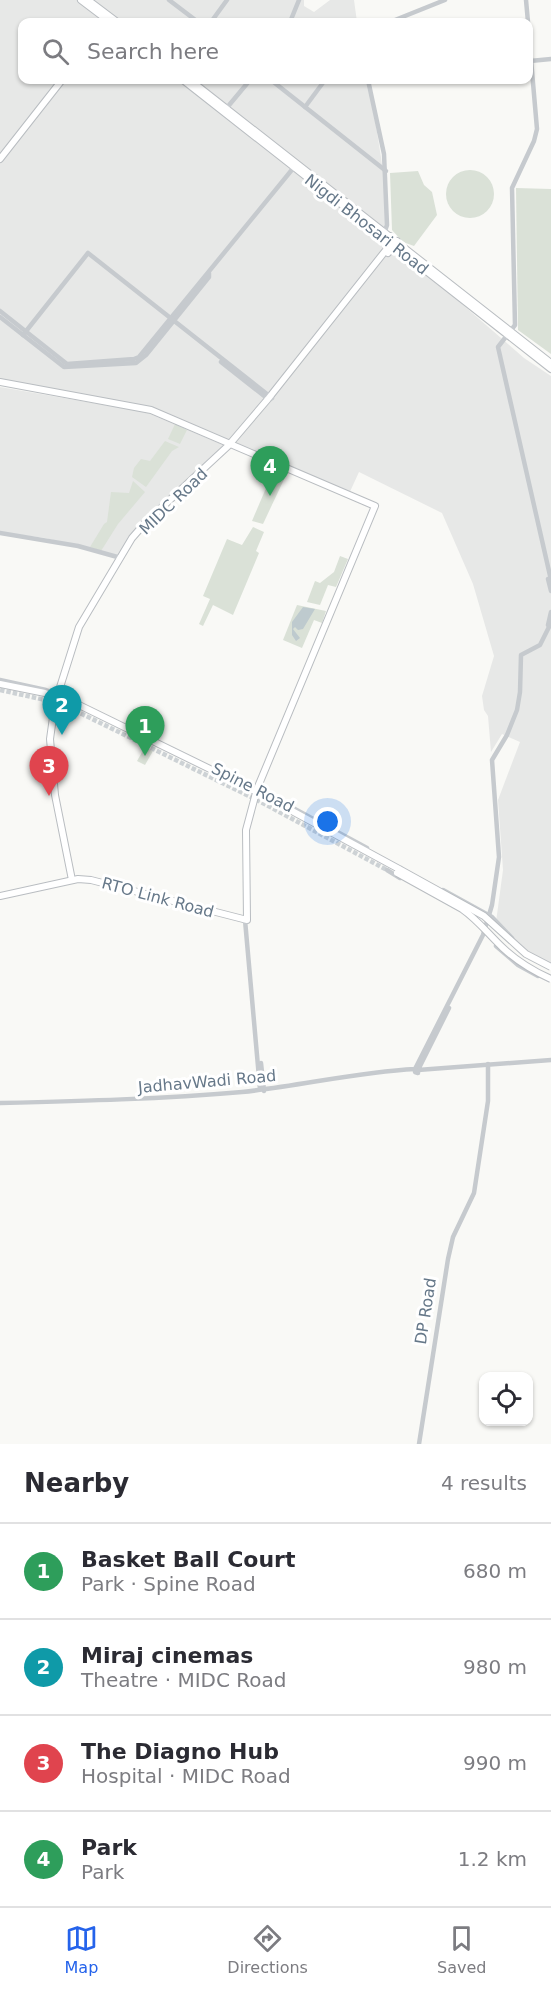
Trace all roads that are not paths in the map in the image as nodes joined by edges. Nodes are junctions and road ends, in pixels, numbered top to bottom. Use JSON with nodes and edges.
{"nodes":[{"id":1,"x":81,"y":0,"type":"edge"},
{"id":2,"x":88,"y":0,"type":"edge"},
{"id":3,"x":169,"y":0,"type":"edge"},
{"id":4,"x":227,"y":0,"type":"edge"},
{"id":5,"x":299,"y":0,"type":"edge"},
{"id":6,"x":445,"y":0,"type":"edge"},
{"id":7,"x":525,"y":0,"type":"edge"},
{"id":8,"x":105,"y":18,"type":"edge"},
{"id":9,"x":106,"y":18,"type":"edge"},
{"id":10,"x":193,"y":18,"type":"edge"},
{"id":11,"x":214,"y":18,"type":"edge"},
{"id":12,"x":292,"y":18,"type":"edge"},
{"id":13,"x":400,"y":18,"type":"edge"},
{"id":14,"x":527,"y":18,"type":"edge"},
{"id":15,"x":551,"y":60,"type":"edge"},
{"id":16,"x":533,"y":62,"type":"edge"},
{"id":17,"x":57,"y":84,"type":"edge"},
{"id":18,"x":189,"y":84,"type":"edge"},
{"id":19,"x":195,"y":84,"type":"edge"},
{"id":20,"x":247,"y":84,"type":"edge"},
{"id":21,"x":276,"y":84,"type":"edge"},
{"id":22,"x":322,"y":84,"type":"edge"},
{"id":23,"x":371,"y":84,"type":"edge"},
{"id":24,"x":533,"y":84,"type":"edge"},
{"id":25,"x":305,"y":107,"type":"junction"},
{"id":26,"x":225,"y":110,"type":"junction"},
{"id":27,"x":0,"y":156,"type":"edge"},
{"id":28,"x":296,"y":165,"type":"junction"},
{"id":29,"x":386,"y":171,"type":"junction"},
{"id":30,"x":389,"y":238,"type":"junction"},
{"id":31,"x":0,"y":311,"type":"edge"},
{"id":32,"x":0,"y":316,"type":"edge"},
{"id":33,"x":171,"y":320,"type":"junction"},
{"id":34,"x":509,"y":332,"type":"junction"},
{"id":35,"x":25,"y":334,"type":"junction"},
{"id":36,"x":551,"y":363,"type":"edge"},
{"id":37,"x":551,"y":369,"type":"edge"},
{"id":38,"x":0,"y":383,"type":"edge"},
{"id":39,"x":270,"y":399,"type":"junction"},
{"id":40,"x":230,"y":445,"type":"junction"},
{"id":41,"x":0,"y":535,"type":"edge"},
{"id":42,"x":120,"y":559,"type":"junction"},
{"id":43,"x":551,"y":580,"type":"edge"},
{"id":44,"x":551,"y":591,"type":"edge"},
{"id":45,"x":551,"y":612,"type":"edge"},
{"id":46,"x":551,"y":623,"type":"edge"},
{"id":47,"x":0,"y":684,"type":"edge"},
{"id":48,"x":58,"y":698,"type":"junction"},
{"id":49,"x":513,"y":720,"type":"junction"},
{"id":50,"x":255,"y":791,"type":"junction"},
{"id":51,"x":389,"y":866,"type":"junction"},
{"id":52,"x":398,"y":871,"type":"junction"},
{"id":53,"x":73,"y":879,"type":"junction"},
{"id":54,"x":0,"y":895,"type":"edge"},
{"id":55,"x":491,"y":917,"type":"junction"},
{"id":56,"x":246,"y":919,"type":"junction"},
{"id":57,"x":485,"y":933,"type":"junction"},
{"id":58,"x":551,"y":965,"type":"edge"},
{"id":59,"x":551,"y":980,"type":"edge"},
{"id":60,"x":551,"y":1061,"type":"edge"},
{"id":61,"x":487,"y":1066,"type":"junction"},
{"id":62,"x":417,"y":1071,"type":"junction"},
{"id":63,"x":262,"y":1090,"type":"junction"},
{"id":64,"x":0,"y":1104,"type":"edge"},
{"id":65,"x":419,"y":1444,"type":"edge"}],
"edges":[{"from":1,"to":8,"type":"main road"},
{"from":2,"to":9,"type":"main road"},
{"from":3,"to":10,"type":"street"},
{"from":4,"to":11,"type":"street"},
{"from":5,"to":12,"type":"street"},
{"from":6,"to":13,"type":"street"},
{"from":7,"to":14,"type":"street"},
{"from":15,"to":16,"type":"street"},
{"from":17,"to":27,"type":"main road"},
{"from":18,"to":26,"type":"main road","name":"Nigdi Bhosari Road"},
{"from":19,"to":26,"type":"main road","name":"Nigdi Bhosari Road"},
{"from":20,"to":26,"type":"street"},
{"from":21,"to":25,"type":"street"},
{"from":22,"to":25,"type":"street"},
{"from":23,"to":29,"type":"street"},
{"from":24,"to":34,"type":"street"},
{"from":25,"to":29,"type":"street"},
{"from":26,"to":28,"type":"main road","name":"Nigdi Bhosari Road"},
{"from":28,"to":30,"type":"main road","name":"Nigdi Bhosari Road"},
{"from":28,"to":33,"type":"street"},
{"from":29,"to":30,"type":"street"},
{"from":30,"to":34,"type":"main road","name":"Nigdi Bhosari Road"},
{"from":30,"to":39,"type":"main road","name":"MIDC Road"},
{"from":31,"to":35,"type":"street"},
{"from":32,"to":35,"type":"street"},
{"from":33,"to":35,"type":"street"},
{"from":33,"to":35,"type":"street"},
{"from":33,"to":39,"type":"street"},
{"from":34,"to":36,"type":"main road","name":"Nigdi Bhosari Road"},
{"from":34,"to":37,"type":"main road","name":"Nigdi Bhosari Road"},
{"from":34,"to":43,"type":"street"},
{"from":34,"to":44,"type":"street"},
{"from":38,"to":40,"type":"main road"},
{"from":39,"to":40,"type":"main road","name":"MIDC Road"},
{"from":40,"to":42,"type":"main road","name":"MIDC Road"},
{"from":40,"to":50,"type":"main road"},
{"from":41,"to":42,"type":"street"},
{"from":42,"to":48,"type":"main road","name":"MIDC Road"},
{"from":45,"to":49,"type":"street"},
{"from":46,"to":49,"type":"street"},
{"from":47,"to":48,"type":"main road","name":"Spine Road"},
{"from":48,"to":50,"type":"main road","name":"Spine Road"},
{"from":48,"to":53,"type":"main road","name":"MIDC Road"},
{"from":49,"to":55,"type":"street"},
{"from":50,"to":51,"type":"main road","name":"Spine Road"},
{"from":50,"to":56,"type":"main road"},
{"from":51,"to":52,"type":"main road"},
{"from":51,"to":55,"type":"street","name":"Spine Road"},
{"from":51,"to":57,"type":"street","name":"Spine Road"},
{"from":52,"to":58,"type":"main road","bridge":true},
{"from":52,"to":59,"type":"main road","bridge":true},
{"from":53,"to":54,"type":"main road","name":"RTO Link Road"},
{"from":53,"to":56,"type":"main road","name":"RTO Link Road"},
{"from":55,"to":57,"type":"street"},
{"from":55,"to":58,"type":"street","name":"Spine Road"},
{"from":56,"to":63,"type":"street"},
{"from":57,"to":59,"type":"street","name":"Spine Road"},
{"from":57,"to":62,"type":"street"},
{"from":60,"to":61,"type":"street","name":"JadhavWadi Road"},
{"from":61,"to":62,"type":"street","name":"JadhavWadi Road"},
{"from":61,"to":65,"type":"street","name":"DP Road"},
{"from":62,"to":63,"type":"street","name":"JadhavWadi Road"},
{"from":63,"to":64,"type":"street","name":"JadhavWadi Road"}]}
